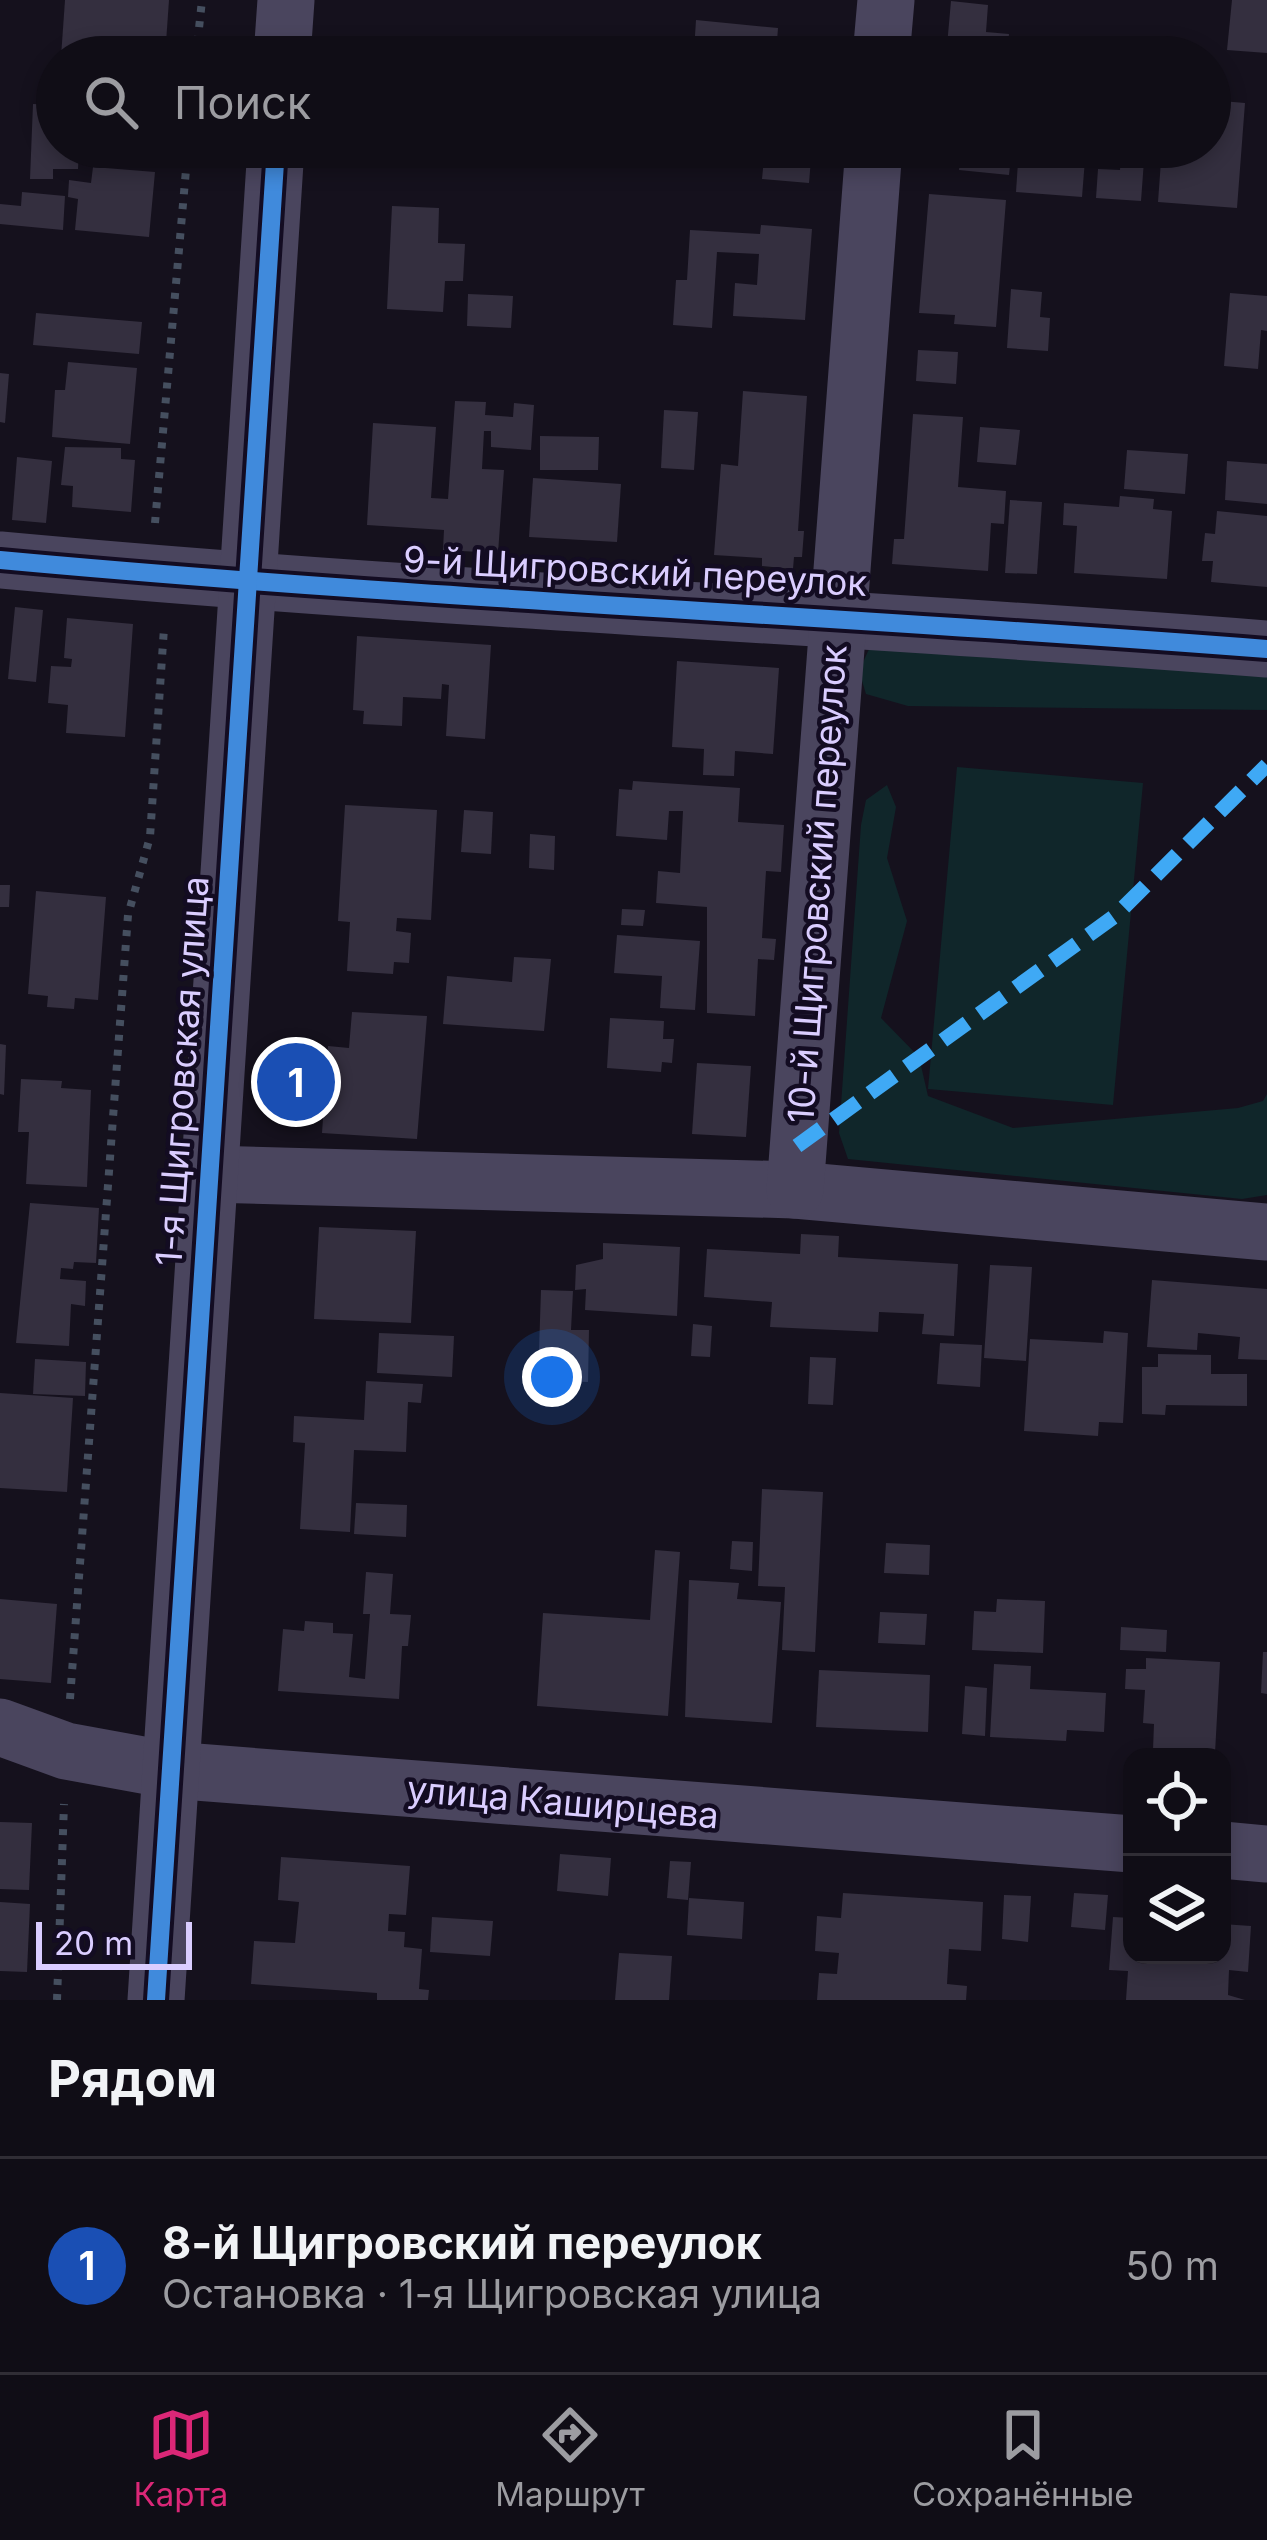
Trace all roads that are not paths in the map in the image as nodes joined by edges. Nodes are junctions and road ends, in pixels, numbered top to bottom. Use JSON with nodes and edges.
{"nodes":[{"id":1,"x":286,"y":0,"type":"edge"},
{"id":2,"x":886,"y":0,"type":"edge"},
{"id":3,"x":283,"y":36,"type":"edge"},
{"id":4,"x":883,"y":36,"type":"edge"},
{"id":5,"x":275,"y":168,"type":"edge"},
{"id":6,"x":872,"y":168,"type":"edge"},
{"id":7,"x":0,"y":560,"type":"edge"},
{"id":8,"x":248,"y":582,"type":"junction"},
{"id":9,"x":837,"y":615,"type":"junction"},
{"id":10,"x":1267,"y":649,"type":"edge"},
{"id":11,"x":207,"y":1174,"type":"junction"},
{"id":12,"x":795,"y":1190,"type":"junction"},
{"id":13,"x":1267,"y":1232,"type":"edge"},
{"id":14,"x":0,"y":1727,"type":"edge"},
{"id":15,"x":170,"y":1770,"type":"junction"},
{"id":16,"x":1123,"y":1843,"type":"edge"},
{"id":17,"x":1231,"y":1851,"type":"edge"},
{"id":18,"x":1267,"y":1854,"type":"edge"},
{"id":19,"x":156,"y":2000,"type":"edge"}],
"edges":[{"from":1,"to":3,"type":"street"},
{"from":2,"to":4,"type":"street"},
{"from":5,"to":8,"type":"street","name":"1-я Щигровская улица"},
{"from":6,"to":9,"type":"street","name":"10-й Щигровский переулок"},
{"from":7,"to":8,"type":"street","name":"9-й Щигровский переулок"},
{"from":8,"to":9,"type":"street","name":"9-й Щигровский переулок"},
{"from":8,"to":11,"type":"street","name":"1-я Щигровская улица"},
{"from":9,"to":10,"type":"street","name":"9-й Щигровский переулок"},
{"from":9,"to":12,"type":"street","name":"10-й Щигровский переулок"},
{"from":11,"to":12,"type":"street"},
{"from":11,"to":15,"type":"street","name":"1-я Щигровская улица"},
{"from":12,"to":13,"type":"street"},
{"from":14,"to":15,"type":"street","name":"улица Каширцева"},
{"from":15,"to":16,"type":"street","name":"улица Каширцева"},
{"from":15,"to":19,"type":"street","name":"1-я Щигровская улица"},
{"from":17,"to":18,"type":"street"}]}
